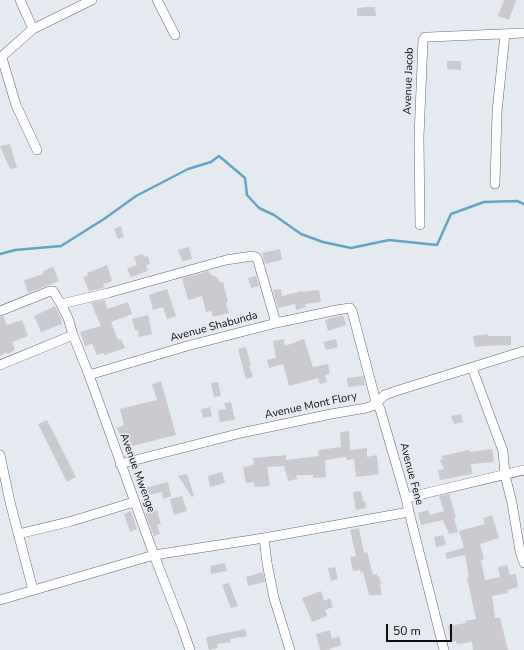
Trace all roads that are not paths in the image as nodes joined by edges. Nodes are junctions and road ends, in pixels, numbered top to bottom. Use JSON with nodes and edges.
{"nodes":[{"id":1,"x":20,"y":0,"type":"edge"},
{"id":2,"x":92,"y":0,"type":"edge"},
{"id":3,"x":158,"y":0,"type":"edge"},
{"id":4,"x":33,"y":29,"type":"junction"},
{"id":5,"x":524,"y":33,"type":"edge"},
{"id":6,"x":505,"y":34,"type":"junction"},
{"id":7,"x":175,"y":35,"type":"dead end"},
{"id":8,"x":1,"y":58,"type":"edge"},
{"id":9,"x":37,"y":150,"type":"dead end"},
{"id":10,"x":495,"y":184,"type":"dead end"},
{"id":11,"x":420,"y":225,"type":"dead end"},
{"id":12,"x":61,"y":304,"type":"junction"},
{"id":13,"x":348,"y":308,"type":"joint"},
{"id":14,"x":0,"y":311,"type":"edge"},
{"id":15,"x":276,"y":323,"type":"junction"},
{"id":16,"x":73,"y":335,"type":"junction"},
{"id":17,"x":524,"y":351,"type":"edge"},
{"id":18,"x":0,"y":365,"type":"edge"},
{"id":19,"x":472,"y":368,"type":"junction"},
{"id":20,"x":89,"y":375,"type":"junction"},
{"id":21,"x":376,"y":402,"type":"junction"},
{"id":22,"x":0,"y":455,"type":"edge"},
{"id":23,"x":120,"y":464,"type":"junction"},
{"id":24,"x":524,"y":470,"type":"edge"},
{"id":25,"x":505,"y":475,"type":"junction"},
{"id":26,"x":406,"y":498,"type":"junction"},
{"id":27,"x":134,"y":502,"type":"junction"},
{"id":28,"x":409,"y":512,"type":"junction"},
{"id":29,"x":18,"y":534,"type":"junction"},
{"id":30,"x":264,"y":538,"type":"junction"},
{"id":31,"x":154,"y":555,"type":"junction"},
{"id":32,"x":524,"y":563,"type":"edge"},
{"id":33,"x":33,"y":590,"type":"junction"},
{"id":34,"x":0,"y":600,"type":"edge"},
{"id":35,"x":190,"y":650,"type":"edge"},
{"id":36,"x":290,"y":650,"type":"edge"},
{"id":37,"x":444,"y":650,"type":"edge"}],
"edges":[{"from":1,"to":4,"type":"street"},
{"from":2,"to":4,"type":"street"},
{"from":3,"to":7,"type":"street"},
{"from":4,"to":8,"type":"street"},
{"from":5,"to":6,"type":"street","name":"Avenue Jacob"},
{"from":6,"to":10,"type":"street"},
{"from":6,"to":11,"type":"street","name":"Avenue Jacob"},
{"from":8,"to":9,"type":"street"},
{"from":12,"to":14,"type":"street"},
{"from":12,"to":15,"type":"street"},
{"from":12,"to":16,"type":"street","name":"Avenue Mwenge"},
{"from":13,"to":15,"type":"street","name":"Avenue Shabunda"},
{"from":13,"to":21,"type":"street","name":"Avenue Fene"},
{"from":15,"to":20,"type":"street","name":"Avenue Shabunda"},
{"from":16,"to":18,"type":"street"},
{"from":16,"to":20,"type":"street","name":"Avenue Mwenge"},
{"from":17,"to":19,"type":"street","name":"Avenue Mont Flory"},
{"from":19,"to":21,"type":"street","name":"Avenue Mont Flory"},
{"from":19,"to":25,"type":"street"},
{"from":20,"to":23,"type":"street","name":"Avenue Mwenge"},
{"from":21,"to":23,"type":"street","name":"Avenue Mont Flory"},
{"from":21,"to":26,"type":"street","name":"Avenue Fene"},
{"from":22,"to":29,"type":"street"},
{"from":23,"to":27,"type":"street","name":"Avenue Mwenge"},
{"from":24,"to":25,"type":"street"},
{"from":25,"to":26,"type":"street"},
{"from":25,"to":32,"type":"street"},
{"from":26,"to":28,"type":"street","name":"Avenue Fene"},
{"from":27,"to":29,"type":"street"},
{"from":27,"to":31,"type":"street","name":"Avenue Mwenge"},
{"from":28,"to":30,"type":"street"},
{"from":28,"to":37,"type":"street","name":"Avenue Fene"},
{"from":29,"to":33,"type":"street"},
{"from":30,"to":31,"type":"street"},
{"from":30,"to":36,"type":"street"},
{"from":31,"to":33,"type":"street"},
{"from":31,"to":35,"type":"street","name":"Avenue Mwenge"},
{"from":33,"to":34,"type":"street"}]}
